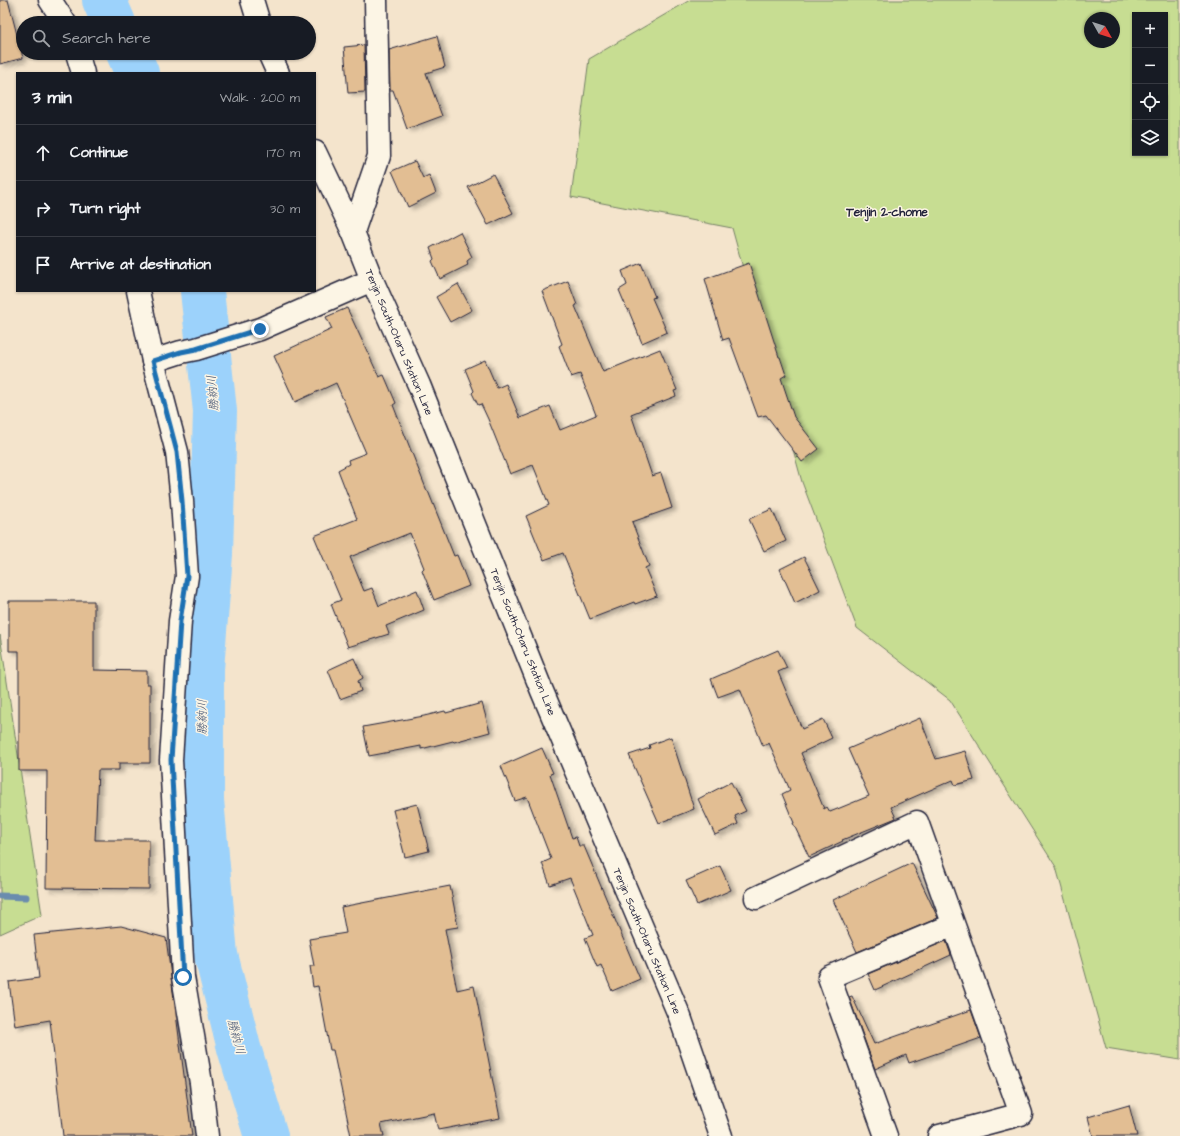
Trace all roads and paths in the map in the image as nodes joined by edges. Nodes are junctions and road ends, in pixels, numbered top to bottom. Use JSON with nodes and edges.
{"nodes":[{"id":1,"x":50,"y":0,"type":"edge"},
{"id":2,"x":252,"y":0,"type":"edge"},
{"id":3,"x":376,"y":0,"type":"edge"},
{"id":4,"x":60,"y":16,"type":"edge"},
{"id":5,"x":257,"y":16,"type":"edge"},
{"id":6,"x":79,"y":60,"type":"edge"},
{"id":7,"x":272,"y":60,"type":"edge"},
{"id":8,"x":83,"y":72,"type":"edge"},
{"id":9,"x":278,"y":72,"type":"edge"},
{"id":10,"x":316,"y":154,"type":"edge"},
{"id":11,"x":353,"y":232,"type":"junction"},
{"id":12,"x":372,"y":280,"type":"junction"},
{"id":13,"x":138,"y":292,"type":"edge"},
{"id":14,"x":153,"y":361,"type":"junction"},
{"id":15,"x":756,"y":898,"type":"dead end"},
{"id":16,"x":953,"y":925,"type":"junction"},
{"id":17,"x":207,"y":1136,"type":"edge"},
{"id":18,"x":721,"y":1136,"type":"edge"},
{"id":19,"x":886,"y":1136,"type":"edge"},
{"id":20,"x":939,"y":1136,"type":"edge"}],
"edges":[{"from":1,"to":4,"type":"street"},
{"from":2,"to":5,"type":"street"},
{"from":3,"to":11,"type":"street"},
{"from":6,"to":8,"type":"street"},
{"from":7,"to":9,"type":"street"},
{"from":10,"to":11,"type":"street","name":"Tenjin South-Otaru Station Line"},
{"from":11,"to":12,"type":"street","name":"Tenjin South-Otaru Station Line"},
{"from":12,"to":14,"type":"street"},
{"from":12,"to":18,"type":"street","name":"Tenjin South-Otaru Station Line"},
{"from":13,"to":14,"type":"street"},
{"from":14,"to":17,"type":"street"},
{"from":15,"to":16,"type":"street"},
{"from":16,"to":19,"type":"street"},
{"from":16,"to":20,"type":"street"}]}
